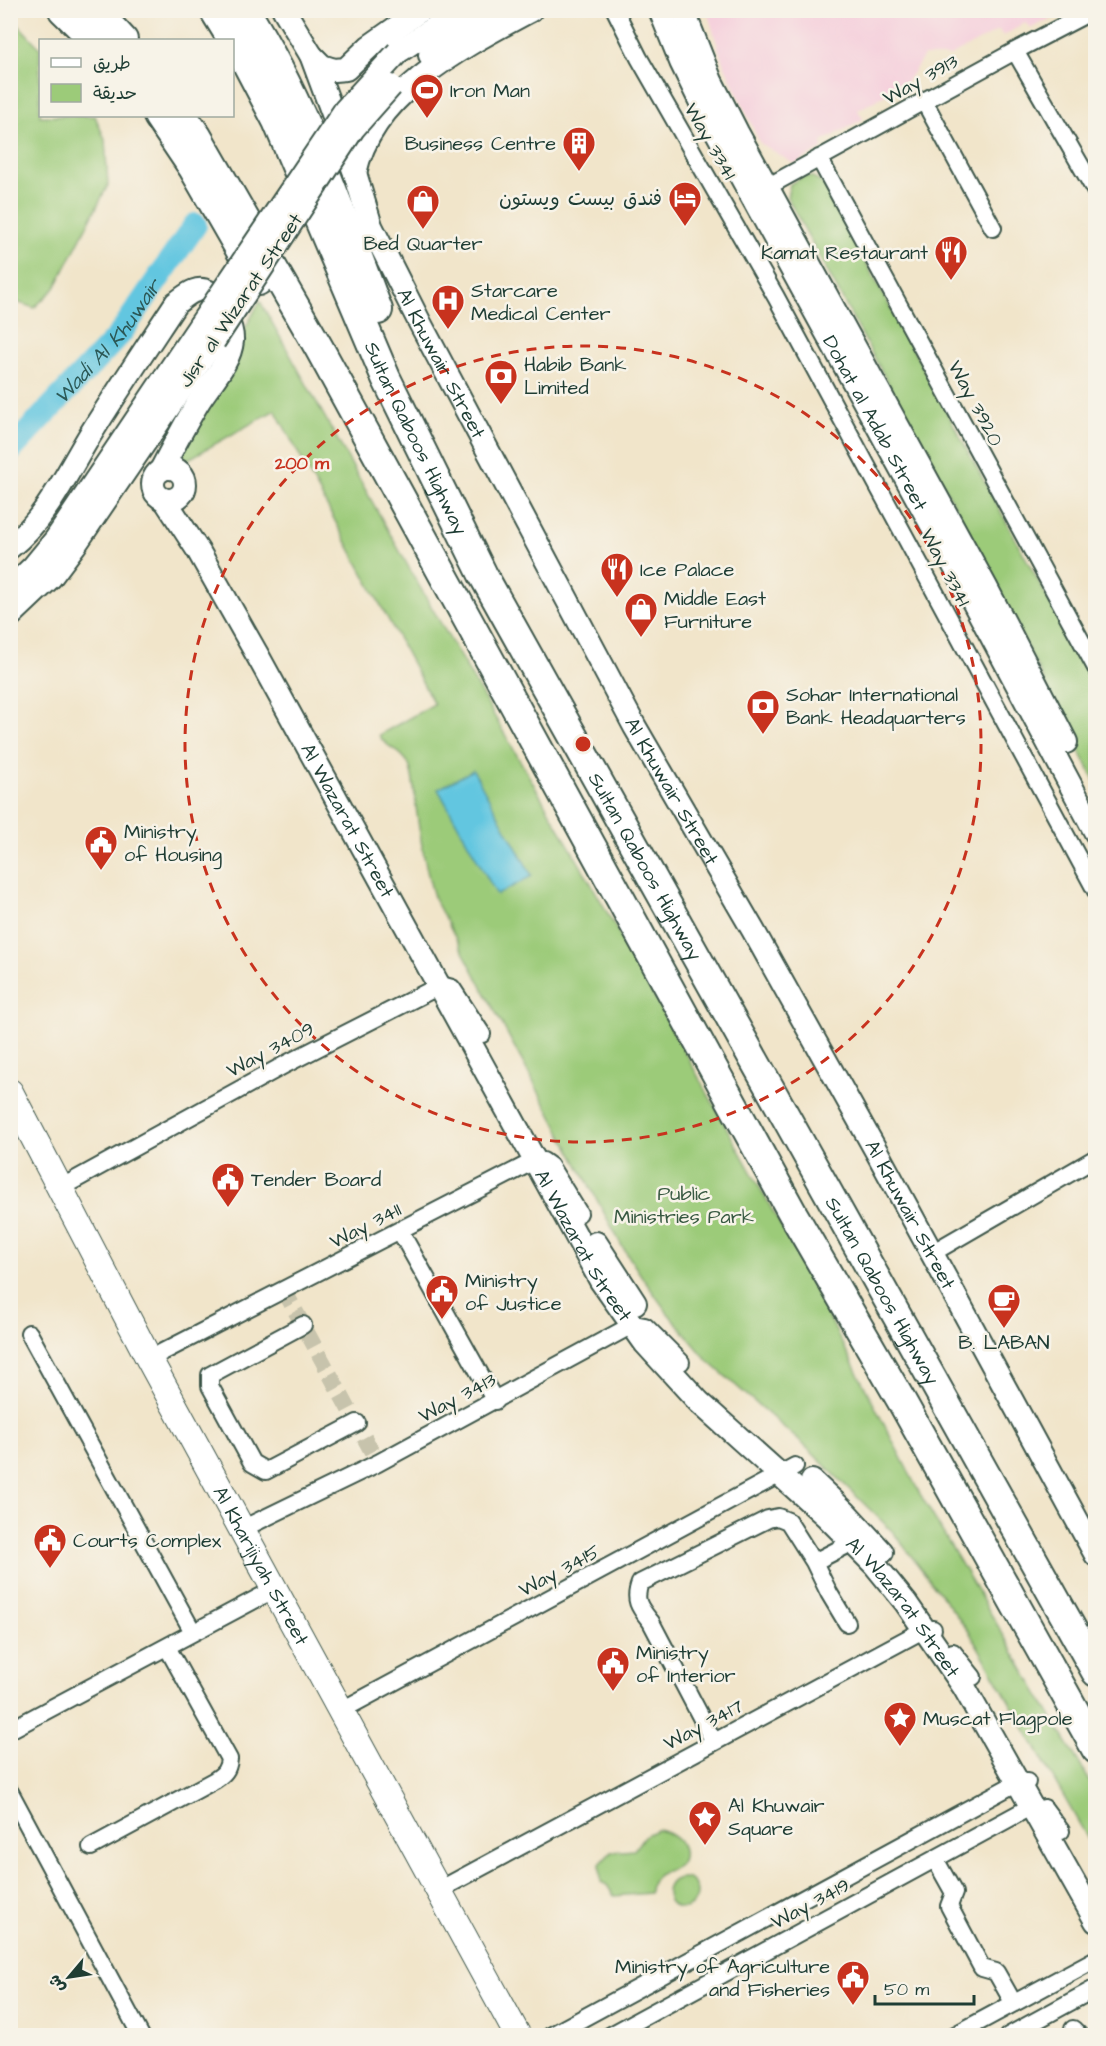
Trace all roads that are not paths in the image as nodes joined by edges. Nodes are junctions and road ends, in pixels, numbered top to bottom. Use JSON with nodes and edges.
{"nodes":[{"id":1,"x":63,"y":10,"type":"edge"},
{"id":2,"x":94,"y":10,"type":"edge"},
{"id":3,"x":214,"y":10,"type":"edge"},
{"id":4,"x":245,"y":10,"type":"edge"},
{"id":5,"x":284,"y":10,"type":"edge"},
{"id":6,"x":421,"y":10,"type":"edge"},
{"id":7,"x":461,"y":10,"type":"edge"},
{"id":8,"x":495,"y":10,"type":"edge"},
{"id":9,"x":531,"y":10,"type":"edge"},
{"id":10,"x":683,"y":10,"type":"edge"},
{"id":11,"x":1094,"y":10,"type":"edge"},
{"id":12,"x":616,"y":12,"type":"edge"},
{"id":13,"x":661,"y":15,"type":"edge"},
{"id":14,"x":93,"y":39,"type":"edge"},
{"id":15,"x":122,"y":39,"type":"edge"},
{"id":16,"x":232,"y":39,"type":"edge"},
{"id":17,"x":234,"y":42,"type":"edge"},
{"id":18,"x":370,"y":46,"type":"junction"},
{"id":19,"x":1015,"y":51,"type":"junction"},
{"id":20,"x":311,"y":55,"type":"junction"},
{"id":21,"x":346,"y":69,"type":"junction"},
{"id":22,"x":397,"y":89,"type":"junction"},
{"id":23,"x":328,"y":98,"type":"junction"},
{"id":24,"x":924,"y":101,"type":"junction"},
{"id":25,"x":159,"y":117,"type":"edge"},
{"id":26,"x":184,"y":117,"type":"edge"},
{"id":27,"x":819,"y":158,"type":"junction"},
{"id":28,"x":355,"y":173,"type":"junction"},
{"id":29,"x":767,"y":186,"type":"junction"},
{"id":30,"x":1095,"y":192,"type":"edge"},
{"id":31,"x":993,"y":228,"type":"dead end"},
{"id":32,"x":207,"y":333,"type":"junction"},
{"id":33,"x":413,"y":433,"type":"junction"},
{"id":34,"x":173,"y":497,"type":"junction"},
{"id":35,"x":10,"y":547,"type":"edge"},
{"id":36,"x":446,"y":581,"type":"junction"},
{"id":37,"x":10,"y":589,"type":"edge"},
{"id":38,"x":10,"y":616,"type":"edge"},
{"id":39,"x":1095,"y":668,"type":"edge"},
{"id":40,"x":1095,"y":800,"type":"edge"},
{"id":41,"x":1095,"y":834,"type":"edge"},
{"id":42,"x":1095,"y":891,"type":"edge"},
{"id":43,"x":438,"y":986,"type":"junction"},
{"id":44,"x":482,"y":1034,"type":"junction"},
{"id":45,"x":12,"y":1099,"type":"edge"},
{"id":46,"x":11,"y":1129,"type":"edge"},
{"id":47,"x":1095,"y":1158,"type":"edge"},
{"id":48,"x":27,"y":1159,"type":"junction"},
{"id":49,"x":534,"y":1161,"type":"junction"},
{"id":50,"x":62,"y":1187,"type":"junction"},
{"id":51,"x":579,"y":1213,"type":"junction"},
{"id":52,"x":400,"y":1231,"type":"junction"},
{"id":53,"x":66,"y":1232,"type":"junction"},
{"id":54,"x":932,"y":1253,"type":"junction"},
{"id":55,"x":111,"y":1317,"type":"junction"},
{"id":56,"x":303,"y":1325,"type":"dead end"},
{"id":57,"x":632,"y":1325,"type":"junction"},
{"id":58,"x":29,"y":1333,"type":"dead end"},
{"id":59,"x":149,"y":1359,"type":"junction"},
{"id":60,"x":681,"y":1362,"type":"junction"},
{"id":61,"x":495,"y":1401,"type":"junction"},
{"id":62,"x":163,"y":1414,"type":"junction"},
{"id":63,"x":357,"y":1423,"type":"dead end"},
{"id":64,"x":788,"y":1470,"type":"junction"},
{"id":65,"x":204,"y":1488,"type":"junction"},
{"id":66,"x":242,"y":1529,"type":"junction"},
{"id":67,"x":860,"y":1539,"type":"junction"},
{"id":68,"x":1095,"y":1555,"type":"edge"},
{"id":69,"x":814,"y":1562,"type":"junction"},
{"id":70,"x":263,"y":1588,"type":"junction"},
{"id":71,"x":847,"y":1623,"type":"dead end"},
{"id":72,"x":925,"y":1629,"type":"junction"},
{"id":73,"x":193,"y":1632,"type":"junction"},
{"id":74,"x":167,"y":1647,"type":"junction"},
{"id":75,"x":292,"y":1652,"type":"junction"},
{"id":76,"x":1095,"y":1672,"type":"edge"},
{"id":77,"x":973,"y":1677,"type":"junction"},
{"id":78,"x":342,"y":1710,"type":"junction"},
{"id":79,"x":10,"y":1730,"type":"edge"},
{"id":80,"x":714,"y":1742,"type":"junction"},
{"id":81,"x":1095,"y":1749,"type":"edge"},
{"id":82,"x":1018,"y":1782,"type":"junction"},
{"id":83,"x":363,"y":1783,"type":"junction"},
{"id":84,"x":10,"y":1792,"type":"edge"},
{"id":85,"x":1032,"y":1806,"type":"junction"},
{"id":86,"x":1061,"y":1831,"type":"junction"},
{"id":87,"x":91,"y":1847,"type":"dead end"},
{"id":88,"x":935,"y":1859,"type":"junction"},
{"id":89,"x":439,"y":1890,"type":"junction"},
{"id":90,"x":1095,"y":1893,"type":"edge"},
{"id":91,"x":1095,"y":1921,"type":"edge"},
{"id":92,"x":1095,"y":1959,"type":"edge"},
{"id":93,"x":467,"y":1977,"type":"junction"},
{"id":94,"x":1095,"y":1988,"type":"edge"},
{"id":95,"x":1013,"y":2002,"type":"junction"},
{"id":96,"x":141,"y":2036,"type":"edge"},
{"id":97,"x":500,"y":2036,"type":"edge"},
{"id":98,"x":518,"y":2036,"type":"edge"},
{"id":99,"x":550,"y":2036,"type":"edge"},
{"id":100,"x":609,"y":2036,"type":"edge"},
{"id":101,"x":953,"y":2036,"type":"edge"},
{"id":102,"x":1008,"y":2036,"type":"edge"}],
"edges":[{"from":1,"to":14,"type":"highway"},
{"from":2,"to":15,"type":"highway"},
{"from":3,"to":16,"type":"highway","name":"Sultan Qaboos Highway"},
{"from":4,"to":33,"type":"highway"},
{"from":5,"to":20,"type":"street","name":"Al Khuwair Street"},
{"from":6,"to":18,"type":"street"},
{"from":7,"to":32,"type":"street","name":"Jisr al Wizarat Street","bridge":true},
{"from":8,"to":22,"type":"street","name":"Jisr al Wizarat Street"},
{"from":9,"to":22,"type":"street"},
{"from":10,"to":29,"type":"street","name":"Dohat al Adab Street"},
{"from":11,"to":19,"type":"street","name":"Way 3913"},
{"from":12,"to":42,"type":"street","name":"Way 3341"},
{"from":13,"to":41,"type":"street","name":"Dohat al Adab Street"},
{"from":17,"to":33,"type":"highway","name":"Sultan Qaboos Highway"},
{"from":18,"to":21,"type":"street"},
{"from":18,"to":22,"type":"street"},
{"from":19,"to":24,"type":"street","name":"Way 3913"},
{"from":19,"to":30,"type":"street"},
{"from":20,"to":21,"type":"street"},
{"from":20,"to":23,"type":"street","name":"Al Khuwair Street"},
{"from":21,"to":23,"type":"street"},
{"from":22,"to":28,"type":"street"},
{"from":22,"to":32,"type":"street","name":"Jisr al Wizarat Street","bridge":true},
{"from":23,"to":28,"type":"street","name":"Al Khuwair Street"},
{"from":24,"to":27,"type":"street","name":"Way 3913"},
{"from":24,"to":31,"type":"street"},
{"from":25,"to":36,"type":"highway"},
{"from":26,"to":36,"type":"highway","name":"Sultan Qaboos Highway"},
{"from":27,"to":29,"type":"street","name":"Way 3913"},
{"from":27,"to":39,"type":"street","name":"Way 3920"},
{"from":28,"to":54,"type":"street","name":"Al Khuwair Street"},
{"from":29,"to":40,"type":"street","name":"Dohat al Adab Street"},
{"from":32,"to":37,"type":"street","name":"Jisr al Wizarat Street"},
{"from":32,"to":38,"type":"street","name":"Jisr al Wizarat Street"},
{"from":33,"to":76,"type":"highway","name":"Sultan Qaboos Highway"},
{"from":34,"to":35,"type":"street"},
{"from":34,"to":43,"type":"street","name":"Al Wazarat Street"},
{"from":34,"to":44,"type":"street","name":"Al Wazarat Street"},
{"from":36,"to":81,"type":"highway","name":"Sultan Qaboos Highway"},
{"from":43,"to":44,"type":"street"},
{"from":43,"to":49,"type":"street","name":"Al Wazarat Street"},
{"from":43,"to":50,"type":"street","name":"Way 3409"},
{"from":44,"to":51,"type":"street","name":"Al Wazarat Street"},
{"from":45,"to":50,"type":"main road","name":"Al Kharijiyah Street"},
{"from":46,"to":48,"type":"main road","name":"Al Kharijiyah Street"},
{"from":47,"to":54,"type":"street"},
{"from":48,"to":50,"type":"main road"},
{"from":48,"to":53,"type":"main road","name":"Al Kharijiyah Street"},
{"from":49,"to":51,"type":"street"},
{"from":49,"to":52,"type":"street","name":"Way 3411"},
{"from":49,"to":57,"type":"street","name":"Al Wazarat Street"},
{"from":50,"to":53,"type":"main road"},
{"from":50,"to":59,"type":"main road","name":"Al Kharijiyah Street"},
{"from":51,"to":60,"type":"street","name":"Al Wazarat Street"},
{"from":52,"to":59,"type":"street","name":"Way 3411"},
{"from":52,"to":61,"type":"street"},
{"from":53,"to":55,"type":"main road","name":"Al Kharijiyah Street"},
{"from":54,"to":68,"type":"street","name":"Al Khuwair Street"},
{"from":55,"to":59,"type":"main road"},
{"from":55,"to":62,"type":"main road","name":"Al Kharijiyah Street"},
{"from":56,"to":63,"type":"street"},
{"from":57,"to":60,"type":"street"},
{"from":57,"to":61,"type":"street","name":"Way 3413"},
{"from":57,"to":64,"type":"street","name":"Al Wazarat Street"},
{"from":58,"to":73,"type":"street"},
{"from":59,"to":62,"type":"main road"},
{"from":59,"to":66,"type":"main road","name":"Al Kharijiyah Street"},
{"from":60,"to":64,"type":"street","name":"Al Wazarat Street"},
{"from":61,"to":66,"type":"street","name":"Way 3413"},
{"from":62,"to":65,"type":"main road","name":"Al Kharijiyah Street"},
{"from":64,"to":67,"type":"street","name":"Al Wazarat Street"},
{"from":64,"to":78,"type":"street","name":"Way 3415"},
{"from":65,"to":66,"type":"main road"},
{"from":65,"to":70,"type":"main road","name":"Al Kharijiyah Street"},
{"from":66,"to":70,"type":"main road","name":"Al Kharijiyah Street"},
{"from":67,"to":69,"type":"street"},
{"from":67,"to":72,"type":"street","name":"Al Wazarat Street"},
{"from":67,"to":77,"type":"street","name":"Al Wazarat Street"},
{"from":69,"to":71,"type":"street"},
{"from":69,"to":80,"type":"street"},
{"from":70,"to":73,"type":"street"},
{"from":70,"to":75,"type":"main road","name":"Al Kharijiyah Street"},
{"from":70,"to":78,"type":"main road","name":"Al Kharijiyah Street"},
{"from":72,"to":77,"type":"street"},
{"from":72,"to":80,"type":"street","name":"Way 3417"},
{"from":72,"to":82,"type":"street","name":"Al Wazarat Street"},
{"from":73,"to":74,"type":"street"},
{"from":74,"to":79,"type":"street"},
{"from":74,"to":87,"type":"street"},
{"from":75,"to":78,"type":"main road"},
{"from":75,"to":83,"type":"main road","name":"Al Kharijiyah Street"},
{"from":77,"to":86,"type":"street","name":"Al Wazarat Street"},
{"from":78,"to":83,"type":"main road"},
{"from":78,"to":89,"type":"main road","name":"Al Kharijiyah Street"},
{"from":80,"to":89,"type":"street","name":"Way 3417"},
{"from":82,"to":85,"type":"street","name":"Al Wazarat Street"},
{"from":82,"to":86,"type":"street"},
{"from":82,"to":99,"type":"street"},
{"from":83,"to":89,"type":"main road"},
{"from":83,"to":93,"type":"main road","name":"Al Kharijiyah Street"},
{"from":84,"to":96,"type":"street"},
{"from":85,"to":88,"type":"street","name":"Way 3419"},
{"from":85,"to":91,"type":"street","name":"Al Wazarat Street"},
{"from":86,"to":90,"type":"street","name":"Al Wazarat Street"},
{"from":88,"to":95,"type":"street"},
{"from":88,"to":100,"type":"street","name":"Way 3419"},
{"from":89,"to":93,"type":"main road"},
{"from":89,"to":98,"type":"main road","name":"Al Kharijiyah Street"},
{"from":92,"to":95,"type":"street"},
{"from":93,"to":97,"type":"main road","name":"Al Kharijiyah Street"},
{"from":94,"to":102,"type":"street"},
{"from":95,"to":101,"type":"street"}]}
